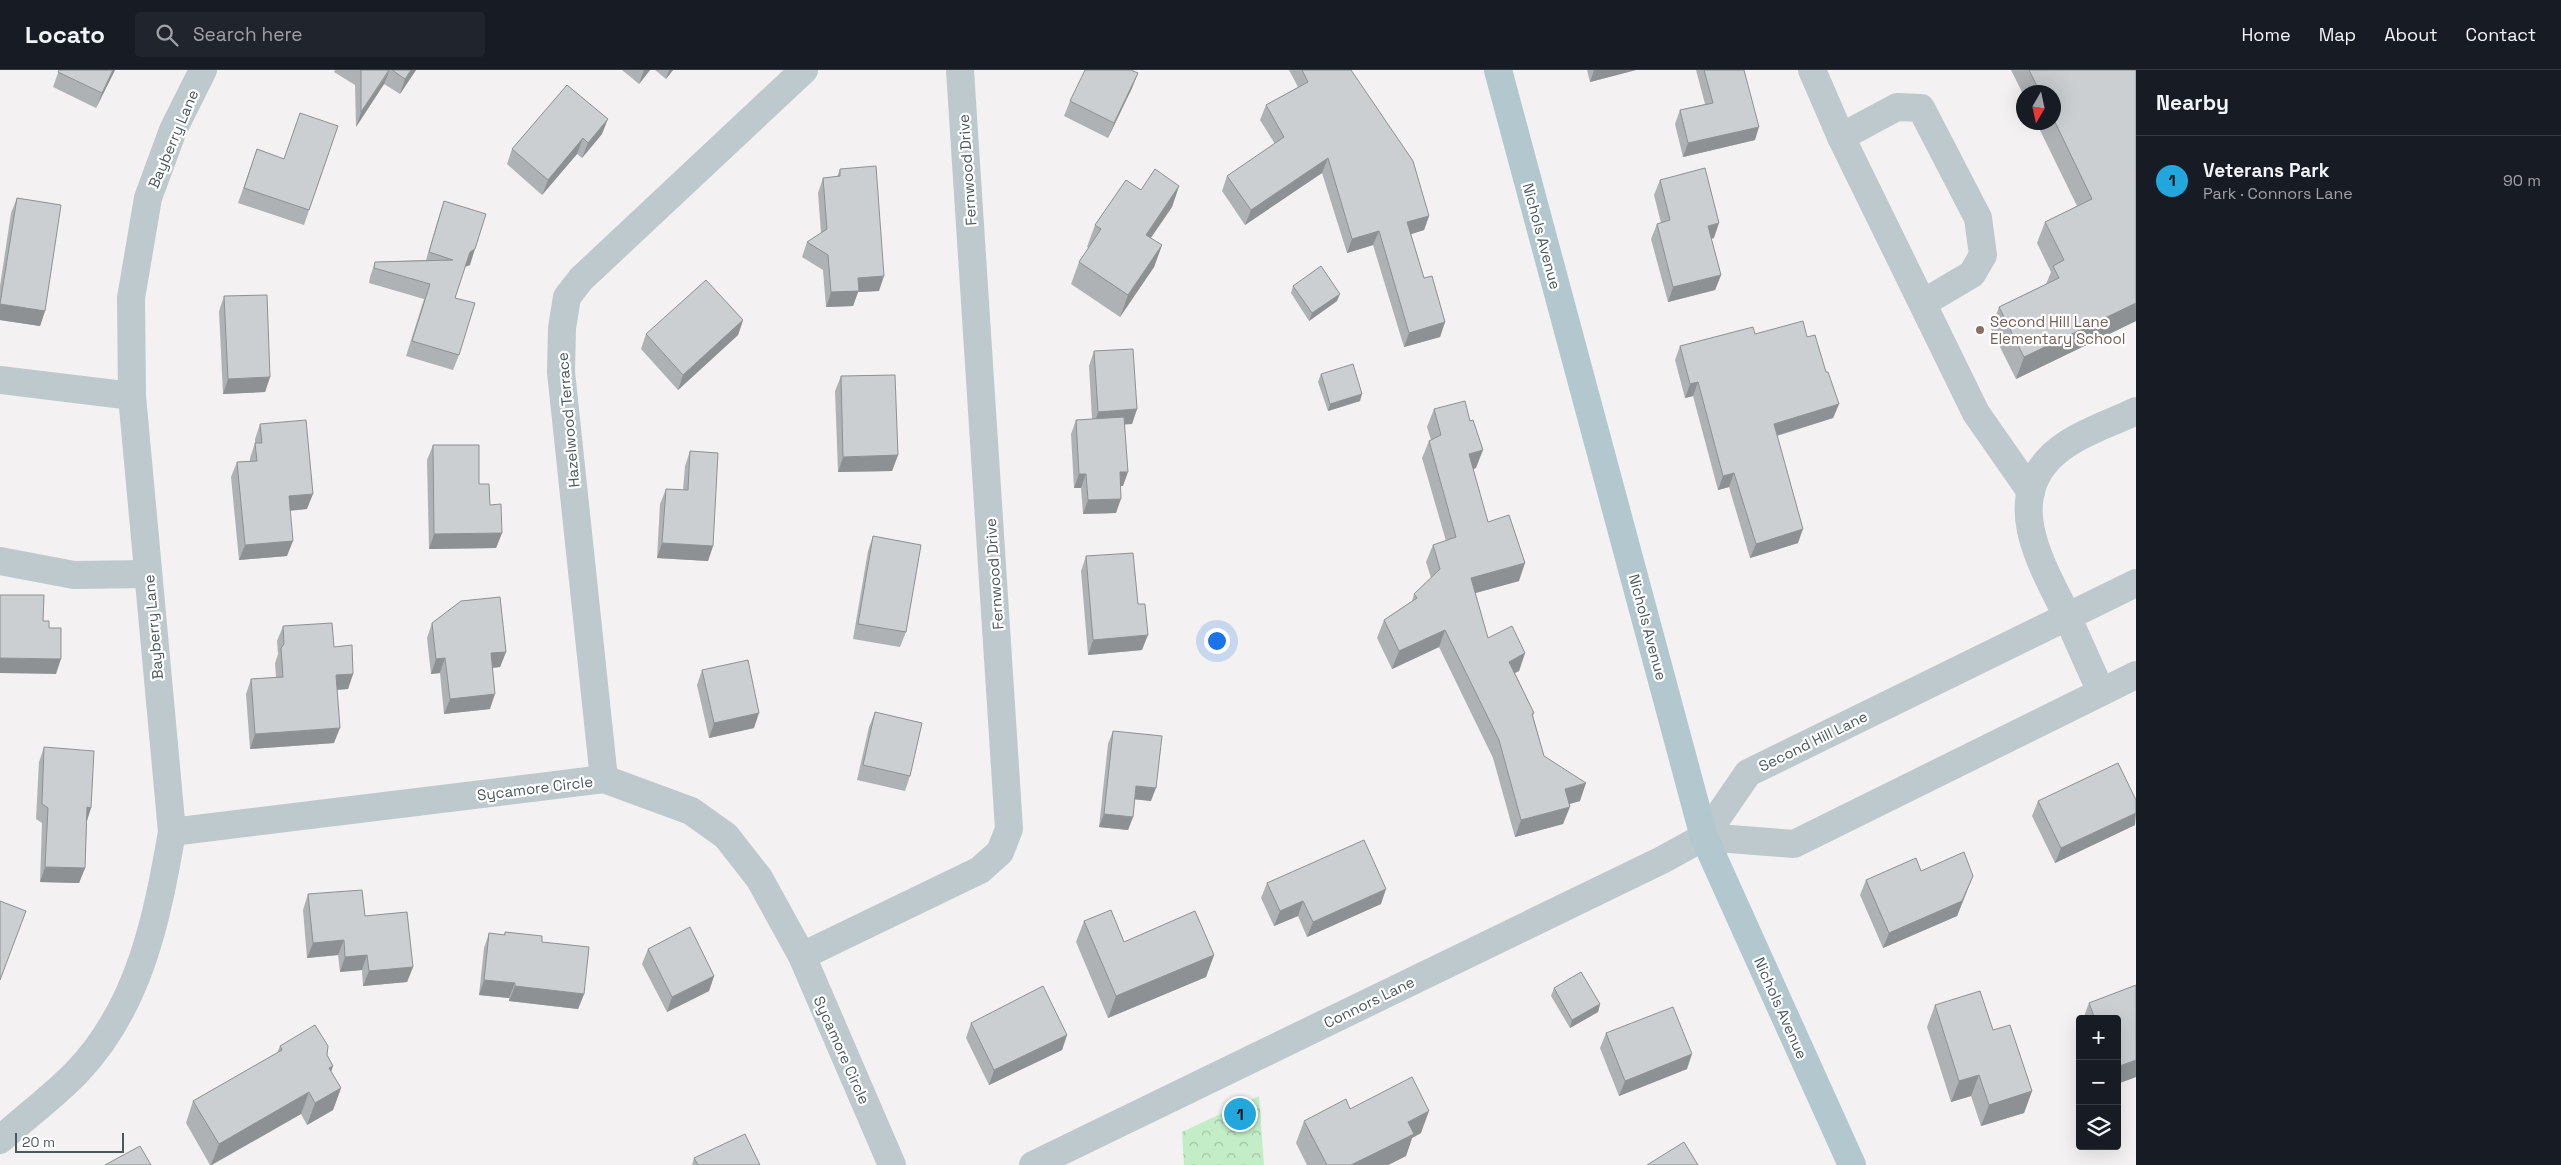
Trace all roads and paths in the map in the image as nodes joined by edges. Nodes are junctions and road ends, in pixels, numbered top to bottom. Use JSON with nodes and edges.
{"nodes":[{"id":1,"x":203,"y":70,"type":"edge"},
{"id":2,"x":804,"y":70,"type":"edge"},
{"id":3,"x":960,"y":70,"type":"edge"},
{"id":4,"x":1498,"y":70,"type":"edge"},
{"id":5,"x":1817,"y":81,"type":"edge"},
{"id":6,"x":1841,"y":136,"type":"junction"},
{"id":7,"x":1922,"y":303,"type":"junction"},
{"id":8,"x":0,"y":380,"type":"edge"},
{"id":9,"x":132,"y":396,"type":"junction"},
{"id":10,"x":2136,"y":411,"type":"edge"},
{"id":11,"x":2031,"y":492,"type":"junction"},
{"id":12,"x":0,"y":561,"type":"edge"},
{"id":13,"x":148,"y":574,"type":"junction"},
{"id":14,"x":2136,"y":584,"type":"edge"},
{"id":15,"x":2066,"y":616,"type":"junction"},
{"id":16,"x":2136,"y":675,"type":"edge"},
{"id":17,"x":2101,"y":692,"type":"junction"},
{"id":18,"x":604,"y":779,"type":"junction"},
{"id":19,"x":172,"y":832,"type":"junction"},
{"id":20,"x":1704,"y":837,"type":"junction"},
{"id":21,"x":802,"y":956,"type":"junction"},
{"id":22,"x":0,"y":1140,"type":"edge"},
{"id":23,"x":892,"y":1165,"type":"edge"},
{"id":24,"x":1033,"y":1165,"type":"edge"},
{"id":25,"x":1852,"y":1165,"type":"edge"}],
"edges":[{"from":1,"to":9,"type":"street","name":"Bayberry Lane"},
{"from":2,"to":18,"type":"street","name":"Hazelwood Terrace"},
{"from":3,"to":21,"type":"street","name":"Fernwood Drive"},
{"from":4,"to":20,"type":"main road","name":"Nichols Avenue"},
{"from":5,"to":6,"type":"street"},
{"from":6,"to":7,"type":"street"},
{"from":6,"to":7,"type":"street"},
{"from":7,"to":11,"type":"street"},
{"from":8,"to":9,"type":"street"},
{"from":9,"to":13,"type":"street","name":"Bayberry Lane"},
{"from":10,"to":11,"type":"street"},
{"from":11,"to":15,"type":"street"},
{"from":12,"to":13,"type":"street"},
{"from":13,"to":19,"type":"street","name":"Bayberry Lane"},
{"from":14,"to":15,"type":"street","name":"Second Hill Lane"},
{"from":15,"to":17,"type":"street"},
{"from":15,"to":20,"type":"street","name":"Second Hill Lane"},
{"from":16,"to":17,"type":"street"},
{"from":17,"to":20,"type":"street"},
{"from":18,"to":19,"type":"street","name":"Sycamore Circle"},
{"from":18,"to":21,"type":"street","name":"Sycamore Circle"},
{"from":19,"to":22,"type":"street","name":"Bayberry Lane"},
{"from":20,"to":24,"type":"street","name":"Connors Lane"},
{"from":20,"to":25,"type":"main road","name":"Nichols Avenue"},
{"from":21,"to":23,"type":"street","name":"Sycamore Circle"}]}
